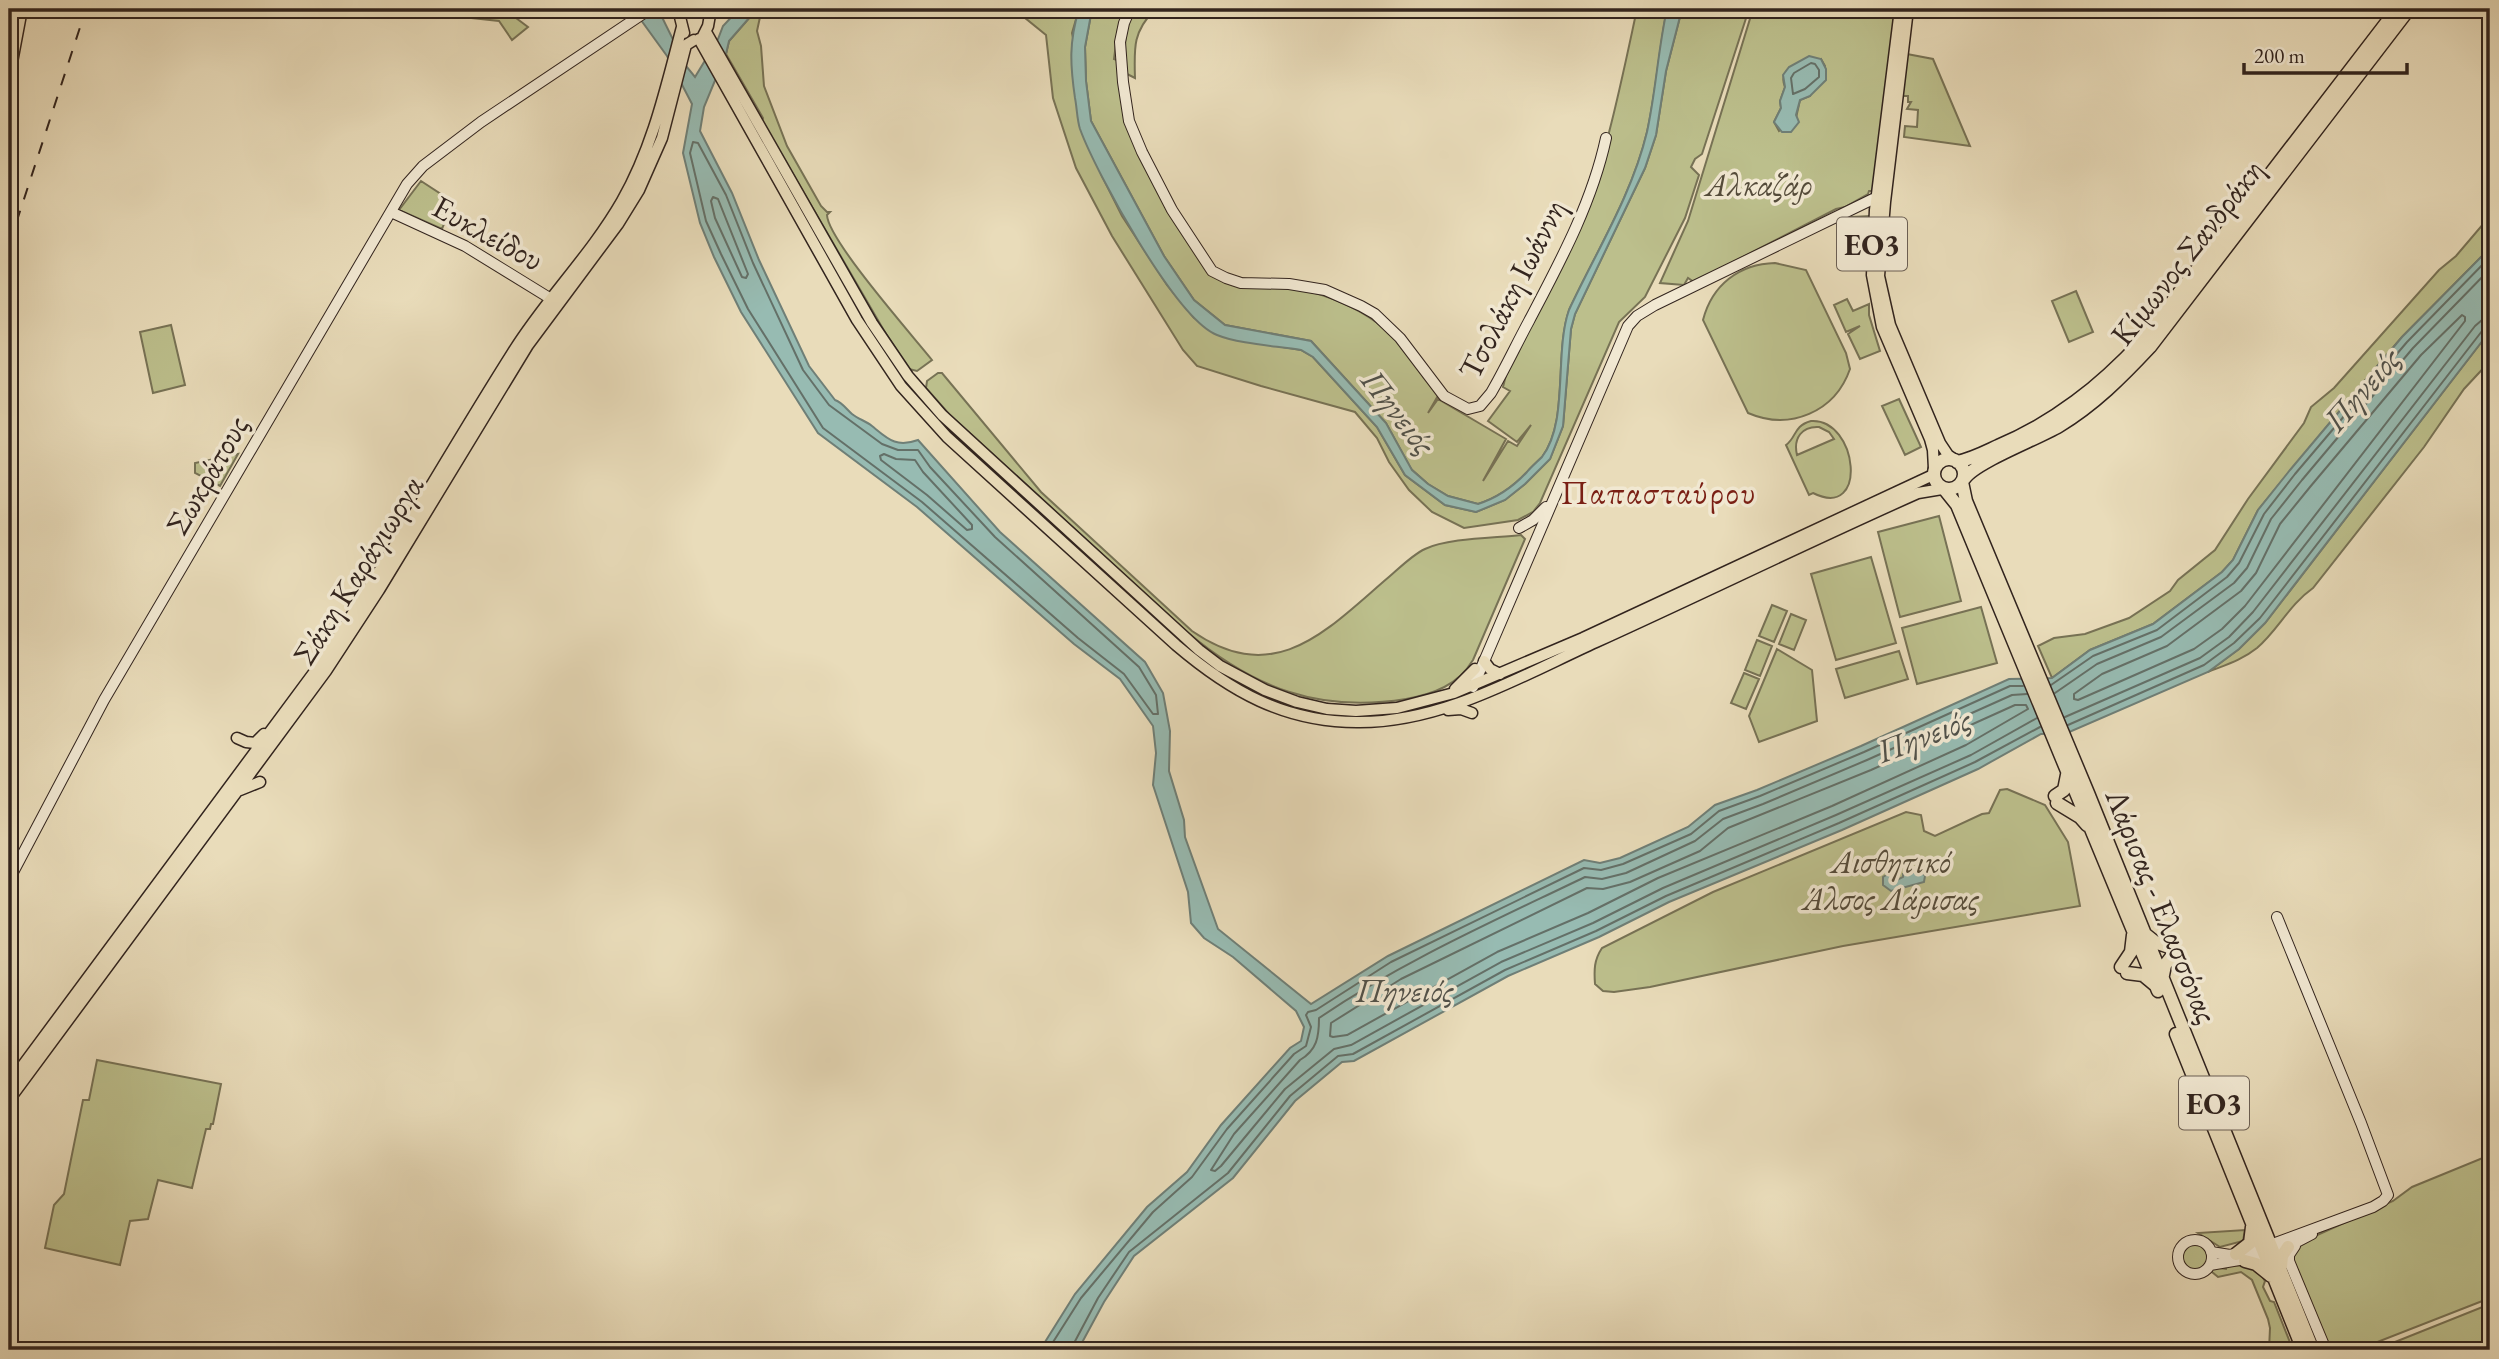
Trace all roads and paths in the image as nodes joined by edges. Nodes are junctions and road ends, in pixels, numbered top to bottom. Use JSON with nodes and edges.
{"nodes":[{"id":1,"x":22,"y":9,"type":"edge"},
{"id":2,"x":649,"y":9,"type":"edge"},
{"id":3,"x":711,"y":9,"type":"edge"},
{"id":4,"x":1130,"y":9,"type":"edge"},
{"id":5,"x":1900,"y":9,"type":"edge"},
{"id":6,"x":1908,"y":9,"type":"edge"},
{"id":7,"x":2397,"y":9,"type":"edge"},
{"id":8,"x":2409,"y":9,"type":"edge"},
{"id":9,"x":679,"y":11,"type":"edge"},
{"id":10,"x":681,"y":30,"type":"junction"},
{"id":11,"x":695,"y":42,"type":"junction"},
{"id":12,"x":707,"y":49,"type":"junction"},
{"id":13,"x":671,"y":77,"type":"junction"},
{"id":14,"x":9,"y":78,"type":"edge"},
{"id":15,"x":655,"y":84,"type":"dead end"},
{"id":16,"x":1606,"y":138,"type":"dead end"},
{"id":17,"x":1884,"y":177,"type":"junction"},
{"id":18,"x":1878,"y":199,"type":"junction"},
{"id":19,"x":391,"y":212,"type":"junction"},
{"id":20,"x":554,"y":301,"type":"junction"},
{"id":21,"x":1956,"y":461,"type":"junction"},
{"id":22,"x":1934,"y":472,"type":"junction"},
{"id":23,"x":1955,"y":489,"type":"junction"},
{"id":24,"x":1551,"y":501,"type":"junction"},
{"id":25,"x":1531,"y":548,"type":"junction"},
{"id":26,"x":1486,"y":655,"type":"junction"},
{"id":27,"x":1475,"y":669,"type":"junction"},
{"id":28,"x":1501,"y":679,"type":"junction"},
{"id":29,"x":1469,"y":693,"type":"junction"},
{"id":30,"x":1440,"y":698,"type":"junction"},
{"id":31,"x":1432,"y":711,"type":"junction"},
{"id":32,"x":270,"y":732,"type":"junction"},
{"id":33,"x":237,"y":738,"type":"dead end"},
{"id":34,"x":2062,"y":745,"type":"junction"},
{"id":35,"x":2068,"y":770,"type":"junction"},
{"id":36,"x":260,"y":782,"type":"dead end"},
{"id":37,"x":234,"y":794,"type":"junction"},
{"id":38,"x":2093,"y":832,"type":"junction"},
{"id":39,"x":9,"y":880,"type":"edge"},
{"id":40,"x":2120,"y":896,"type":"junction"},
{"id":41,"x":2277,"y":916,"type":"dead end"},
{"id":42,"x":2139,"y":933,"type":"junction"},
{"id":43,"x":2152,"y":962,"type":"dead end"},
{"id":44,"x":2160,"y":984,"type":"junction"},
{"id":45,"x":9,"y":1084,"type":"edge"},
{"id":46,"x":9,"y":1100,"type":"edge"},
{"id":47,"x":2252,"y":1223,"type":"junction"},
{"id":48,"x":2327,"y":1225,"type":"junction"},
{"id":49,"x":2277,"y":1248,"type":"junction"},
{"id":50,"x":2211,"y":1252,"type":"junction"},
{"id":51,"x":2241,"y":1257,"type":"junction"},
{"id":52,"x":2210,"y":1265,"type":"junction"},
{"id":53,"x":2278,"y":1276,"type":"junction"},
{"id":54,"x":2303,"y":1350,"type":"edge"},
{"id":55,"x":2313,"y":1350,"type":"edge"},
{"id":56,"x":2326,"y":1350,"type":"edge"}],
"edges":[{"from":1,"to":14,"type":"main road"},
{"from":2,"to":19,"type":"street","name":"Σωκράτους"},
{"from":3,"to":11,"type":"main road"},
{"from":4,"to":16,"type":"street","name":"Τσολάκη Ιωάννη"},
{"from":5,"to":17,"type":"main road","number":"ΕΟ3"},
{"from":6,"to":17,"type":"main road","number":"ΕΟ3"},
{"from":7,"to":21,"type":"highway","name":"Κίμωνος Σανδράκη"},
{"from":8,"to":23,"type":"highway","name":"Κίμωνος Σανδράκη"},
{"from":9,"to":10,"type":"main road"},
{"from":10,"to":11,"type":"main road"},
{"from":10,"to":13,"type":"main road","name":"Σάκη Καράγιωργα"},
{"from":11,"to":12,"type":"main road"},
{"from":11,"to":12,"type":"main road"},
{"from":11,"to":13,"type":"main road"},
{"from":12,"to":30,"type":"main road"},
{"from":12,"to":31,"type":"main road"},
{"from":13,"to":15,"type":"main road"},
{"from":13,"to":20,"type":"main road","name":"Σάκη Καράγιωργα"},
{"from":13,"to":20,"type":"main road","name":"Σάκη Καράγιωργα"},
{"from":17,"to":18,"type":"main road","number":"ΕΟ3"},
{"from":18,"to":21,"type":"main road","number":"ΕΟ3"},
{"from":18,"to":22,"type":"main road","number":"ΕΟ3"},
{"from":18,"to":24,"type":"street"},
{"from":19,"to":20,"type":"street","name":"Ευκλείδου"},
{"from":19,"to":39,"type":"street","name":"Σωκράτους"},
{"from":20,"to":32,"type":"main road","name":"Σάκη Καράγιωργα"},
{"from":20,"to":37,"type":"main road","name":"Σάκη Καράγιωργα"},
{"from":21,"to":22,"type":"highway"},
{"from":21,"to":23,"type":"highway","number":"ΕΟ3"},
{"from":22,"to":23,"type":"highway","number":"ΕΟ3"},
{"from":22,"to":28,"type":"main road"},
{"from":23,"to":28,"type":"main road"},
{"from":23,"to":34,"type":"highway","name":"Λάρισας - Ελασσόνας","number":"ΕΟ3"},
{"from":24,"to":25,"type":"street"},
{"from":24,"to":25,"type":"street"},
{"from":25,"to":26,"type":"street"},
{"from":26,"to":27,"type":"street"},
{"from":26,"to":28,"type":"main road"},
{"from":26,"to":29,"type":"street"},
{"from":27,"to":29,"type":"street"},
{"from":27,"to":30,"type":"main road"},
{"from":28,"to":29,"type":"main road"},
{"from":28,"to":31,"type":"main road"},
{"from":29,"to":30,"type":"main road"},
{"from":29,"to":31,"type":"main road"},
{"from":32,"to":33,"type":"main road"},
{"from":32,"to":45,"type":"main road","name":"Σάκη Καράγιωργα"},
{"from":34,"to":35,"type":"highway","name":"Λάρισας - Ελασσόνας","number":"ΕΟ3"},
{"from":34,"to":42,"type":"highway","name":"Λάρισας - Ελασσόνας","number":"ΕΟ3"},
{"from":35,"to":38,"type":"highway","name":"Λάρισας - Ελασσόνας","number":"ΕΟ3"},
{"from":35,"to":38,"type":"highway"},
{"from":36,"to":37,"type":"main road"},
{"from":37,"to":46,"type":"main road","name":"Σάκη Καράγιωργα"},
{"from":38,"to":40,"type":"highway","name":"Λάρισας - Ελασσόνας","number":"ΕΟ3"},
{"from":40,"to":42,"type":"highway","name":"Λάρισας - Ελασσόνας","number":"ΕΟ3"},
{"from":40,"to":43,"type":"highway"},
{"from":41,"to":48,"type":"street"},
{"from":42,"to":44,"type":"highway","name":"Λάρισας - Ελασσόνας","number":"ΕΟ3"},
{"from":42,"to":44,"type":"highway"},
{"from":42,"to":44,"type":"highway"},
{"from":44,"to":47,"type":"highway","name":"Λάρισας - Ελασσόνας","number":"ΕΟ3"},
{"from":44,"to":49,"type":"highway","name":"Λάρισας - Ελασσόνας","number":"ΕΟ3"},
{"from":47,"to":49,"type":"highway","name":"Λάρισας - Ελασσόνας","number":"ΕΟ3"},
{"from":47,"to":51,"type":"highway"},
{"from":48,"to":49,"type":"street"},
{"from":48,"to":49,"type":"street"},
{"from":49,"to":51,"type":"street"},
{"from":49,"to":53,"type":"highway","name":"Λάρισας - Ελασσόνας","number":"ΕΟ3"},
{"from":49,"to":53,"type":"highway"},
{"from":49,"to":56,"type":"street"},
{"from":50,"to":51,"type":"street"},
{"from":50,"to":52,"type":"street"},
{"from":50,"to":52,"type":"street"},
{"from":51,"to":52,"type":"street"},
{"from":51,"to":53,"type":"highway"},
{"from":53,"to":54,"type":"highway","name":"Λάρισας - Ελασσόνας","number":"ΕΟ3"},
{"from":53,"to":55,"type":"highway","name":"Λάρισας - Ελασσόνας","number":"ΕΟ3"}]}
